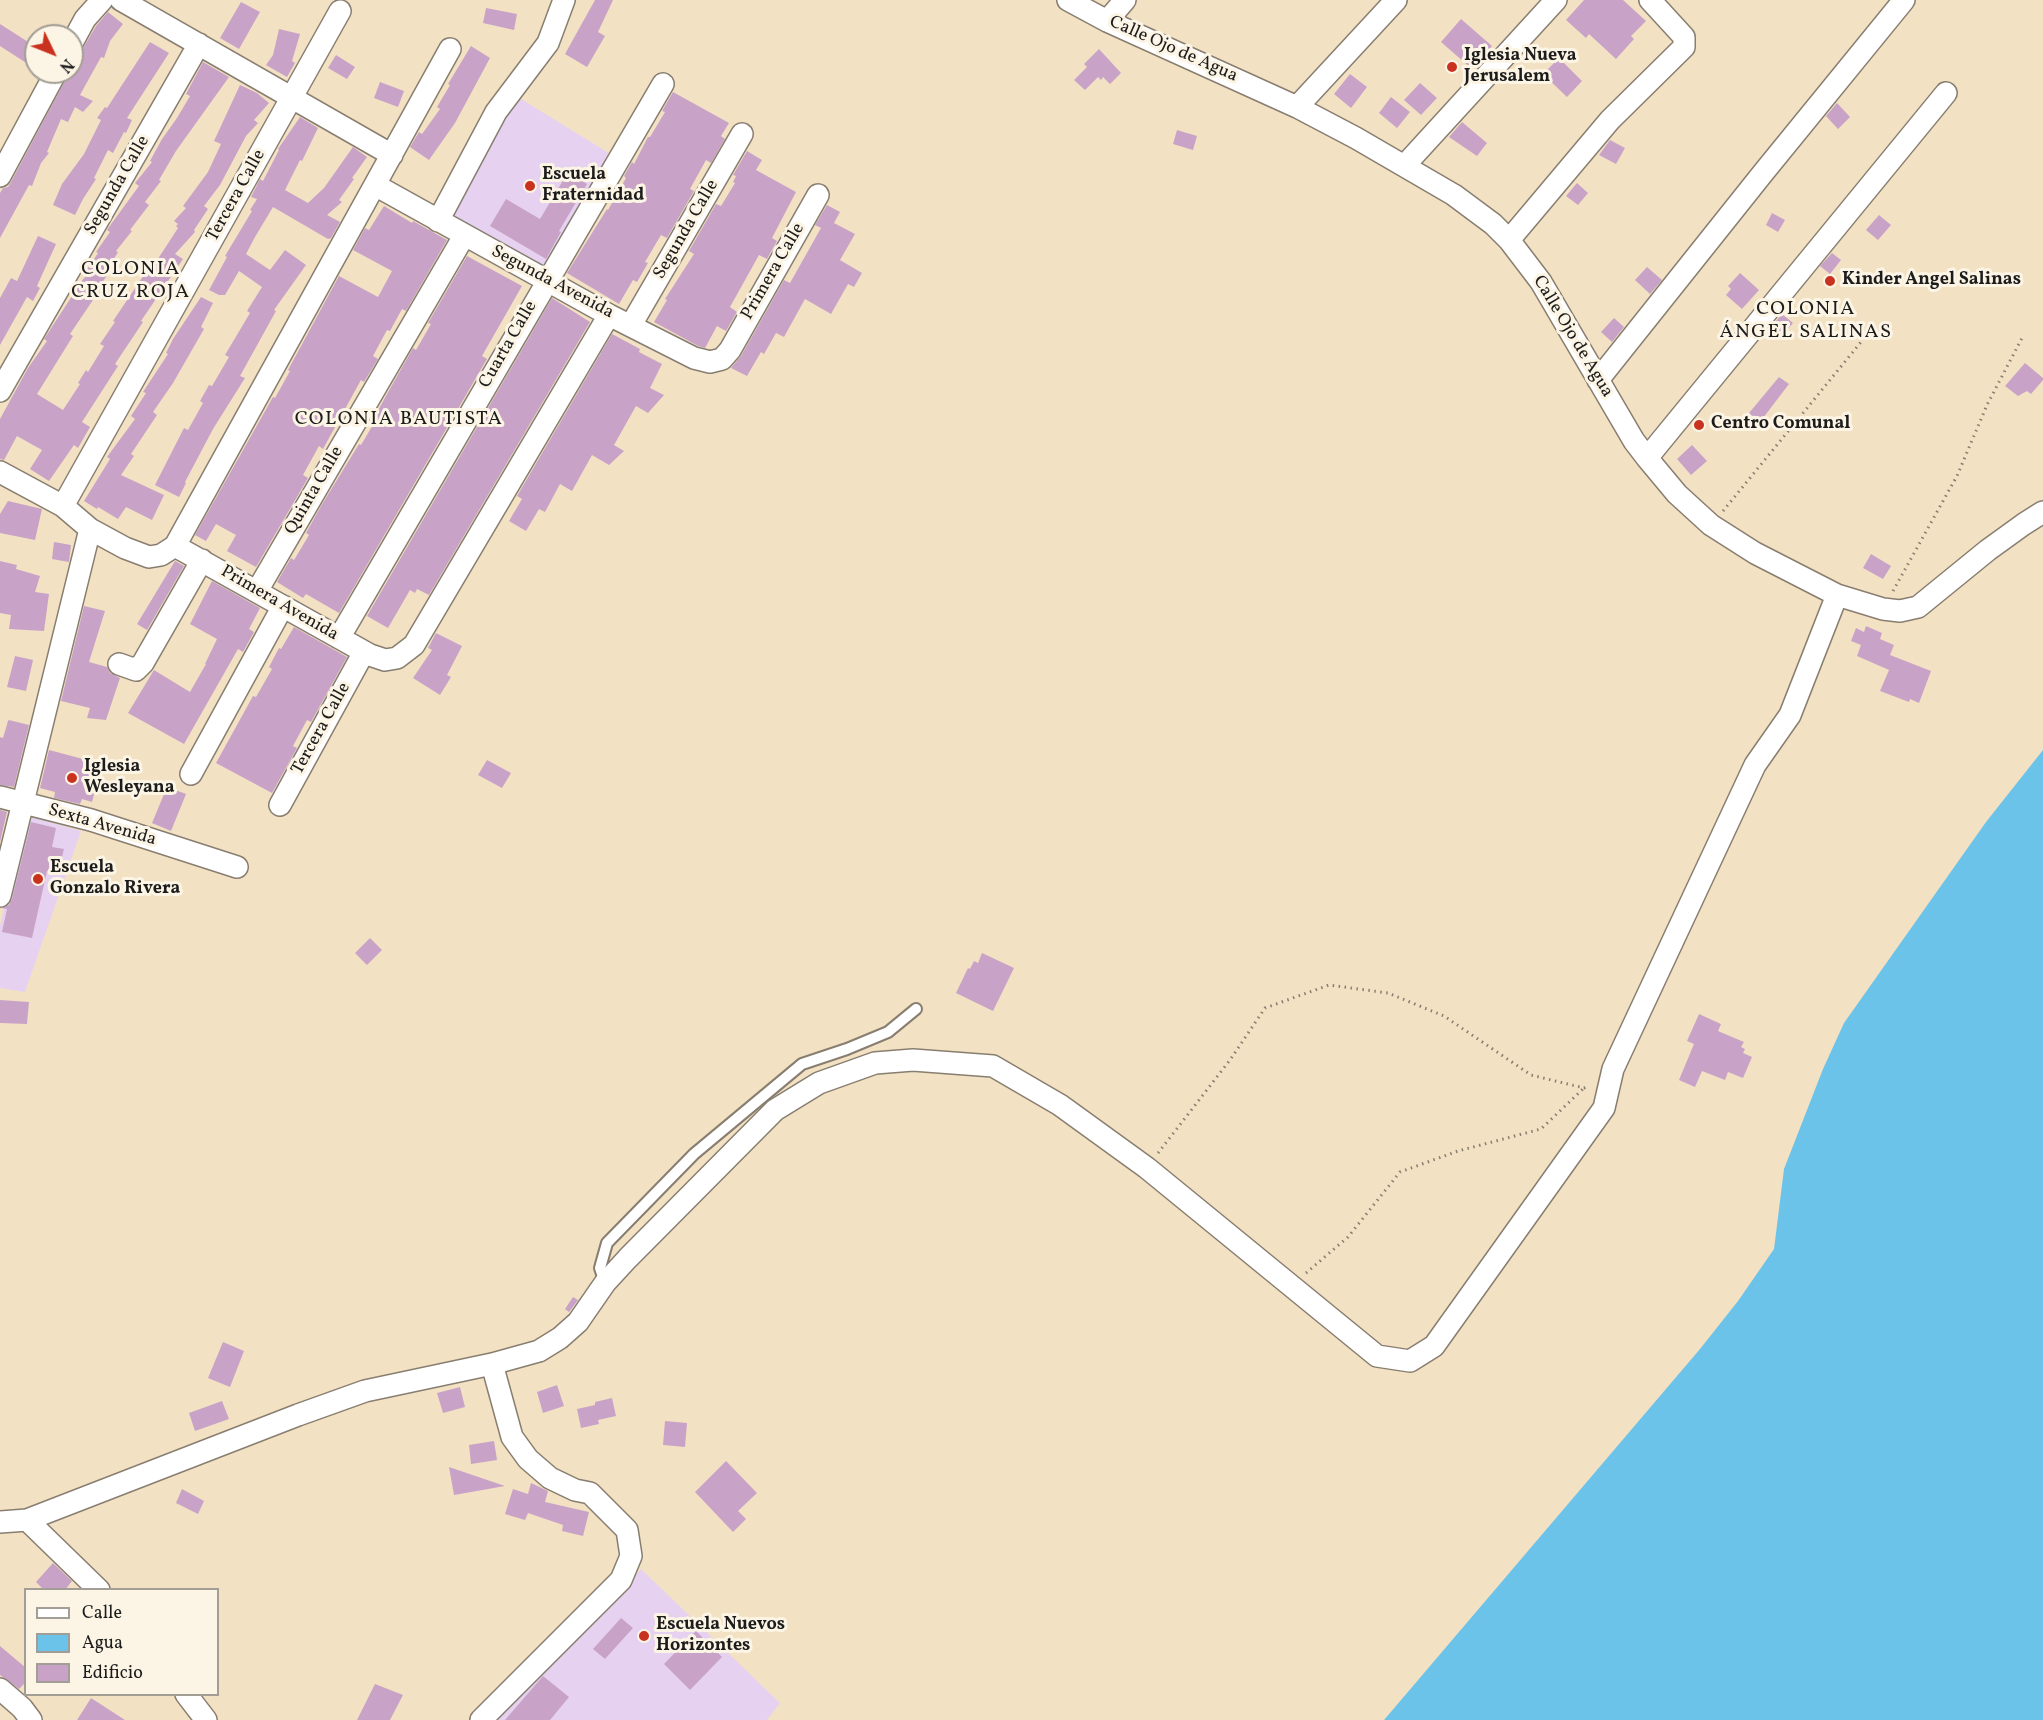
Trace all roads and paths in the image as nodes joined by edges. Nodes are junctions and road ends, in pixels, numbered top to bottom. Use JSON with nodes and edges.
{"nodes":[{"id":1,"x":102,"y":0,"type":"edge"},
{"id":2,"x":121,"y":0,"type":"edge"},
{"id":3,"x":564,"y":0,"type":"edge"},
{"id":4,"x":1068,"y":0,"type":"edge"},
{"id":5,"x":1125,"y":0,"type":"edge"},
{"id":6,"x":1396,"y":0,"type":"edge"},
{"id":7,"x":1556,"y":0,"type":"edge"},
{"id":8,"x":1650,"y":0,"type":"edge"},
{"id":9,"x":1904,"y":0,"type":"edge"},
{"id":10,"x":340,"y":11,"type":"dead end"},
{"id":11,"x":1107,"y":21,"type":"junction"},
{"id":12,"x":82,"y":24,"type":"edge"},
{"id":13,"x":199,"y":44,"type":"junction"},
{"id":14,"x":450,"y":49,"type":"dead end"},
{"id":15,"x":50,"y":84,"type":"edge"},
{"id":16,"x":663,"y":84,"type":"dead end"},
{"id":17,"x":1946,"y":93,"type":"dead end"},
{"id":18,"x":292,"y":97,"type":"junction"},
{"id":19,"x":1297,"y":107,"type":"junction"},
{"id":20,"x":742,"y":134,"type":"dead end"},
{"id":21,"x":392,"y":155,"type":"junction"},
{"id":22,"x":1406,"y":165,"type":"junction"},
{"id":23,"x":0,"y":176,"type":"edge"},
{"id":24,"x":375,"y":185,"type":"junction"},
{"id":25,"x":818,"y":195,"type":"dead end"},
{"id":26,"x":438,"y":221,"type":"junction"},
{"id":27,"x":464,"y":236,"type":"junction"},
{"id":28,"x":1509,"y":240,"type":"junction"},
{"id":29,"x":548,"y":280,"type":"junction"},
{"id":30,"x":609,"y":315,"type":"junction"},
{"id":31,"x":631,"y":325,"type":"junction"},
{"id":32,"x":1870,"y":331,"type":"dead end"},
{"id":33,"x":2022,"y":338,"type":"dead end"},
{"id":34,"x":730,"y":350,"type":"joint"},
{"id":35,"x":1598,"y":380,"type":"junction"},
{"id":36,"x":0,"y":391,"type":"edge"},
{"id":37,"x":1647,"y":458,"type":"junction"},
{"id":38,"x":1,"y":480,"type":"edge"},
{"id":39,"x":63,"y":506,"type":"junction"},
{"id":40,"x":2043,"y":512,"type":"edge"},
{"id":41,"x":1711,"y":525,"type":"junction"},
{"id":42,"x":90,"y":529,"type":"junction"},
{"id":43,"x":175,"y":546,"type":"junction"},
{"id":44,"x":202,"y":560,"type":"junction"},
{"id":45,"x":257,"y":591,"type":"junction"},
{"id":46,"x":1837,"y":595,"type":"junction"},
{"id":47,"x":283,"y":606,"type":"junction"},
{"id":48,"x":1883,"y":609,"type":"junction"},
{"id":49,"x":339,"y":638,"type":"junction"},
{"id":50,"x":364,"y":652,"type":"junction"},
{"id":51,"x":119,"y":664,"type":"dead end"},
{"id":52,"x":191,"y":774,"type":"dead end"},
{"id":53,"x":0,"y":797,"type":"edge"},
{"id":54,"x":22,"y":803,"type":"junction"},
{"id":55,"x":280,"y":805,"type":"dead end"},
{"id":56,"x":237,"y":867,"type":"dead end"},
{"id":57,"x":0,"y":896,"type":"edge"},
{"id":58,"x":916,"y":1009,"type":"dead end"},
{"id":59,"x":1613,"y":1069,"type":"junction"},
{"id":60,"x":1584,"y":1088,"type":"junction"},
{"id":61,"x":1147,"y":1168,"type":"junction"},
{"id":62,"x":1305,"y":1274,"type":"dead end"},
{"id":63,"x":605,"y":1283,"type":"junction"},
{"id":64,"x":492,"y":1364,"type":"junction"},
{"id":65,"x":27,"y":1520,"type":"junction"},
{"id":66,"x":0,"y":1522,"type":"edge"},
{"id":67,"x":97,"y":1588,"type":"edge"},
{"id":68,"x":0,"y":1689,"type":"edge"},
{"id":69,"x":187,"y":1696,"type":"edge"},
{"id":70,"x":31,"y":1720,"type":"edge"},
{"id":71,"x":206,"y":1720,"type":"edge"},
{"id":72,"x":481,"y":1720,"type":"edge"}],
"edges":[{"from":1,"to":12,"type":"street"},
{"from":2,"to":13,"type":"street"},
{"from":3,"to":26,"type":"street"},
{"from":4,"to":11,"type":"street","name":"Calle Ojo de Agua"},
{"from":5,"to":11,"type":"street"},
{"from":6,"to":19,"type":"street"},
{"from":7,"to":22,"type":"street"},
{"from":8,"to":28,"type":"street"},
{"from":9,"to":35,"type":"street"},
{"from":10,"to":18,"type":"street","name":"Tercera Calle"},
{"from":11,"to":19,"type":"street","name":"Calle Ojo de Agua"},
{"from":13,"to":18,"type":"street"},
{"from":13,"to":36,"type":"street","name":"Segunda Calle"},
{"from":14,"to":21,"type":"street"},
{"from":15,"to":23,"type":"street"},
{"from":16,"to":29,"type":"street","name":"Cuarta Calle"},
{"from":17,"to":37,"type":"street"},
{"from":18,"to":21,"type":"street"},
{"from":18,"to":39,"type":"street","name":"Tercera Calle"},
{"from":19,"to":22,"type":"street","name":"Calle Ojo de Agua"},
{"from":20,"to":31,"type":"street","name":"Segunda Calle"},
{"from":21,"to":24,"type":"street"},
{"from":22,"to":28,"type":"street","name":"Calle Ojo de Agua"},
{"from":24,"to":26,"type":"street","name":"Segunda Avenida"},
{"from":24,"to":43,"type":"street"},
{"from":25,"to":34,"type":"street","name":"Primera Calle"},
{"from":26,"to":27,"type":"street","name":"Segunda Avenida"},
{"from":27,"to":29,"type":"street","name":"Segunda Avenida"},
{"from":27,"to":45,"type":"street","name":"Quinta Calle"},
{"from":28,"to":35,"type":"street","name":"Calle Ojo de Agua"},
{"from":29,"to":30,"type":"street","name":"Segunda Avenida"},
{"from":29,"to":49,"type":"street","name":"Cuarta Calle"},
{"from":30,"to":31,"type":"street","name":"Segunda Avenida"},
{"from":30,"to":50,"type":"street","name":"Primera Avenida"},
{"from":31,"to":34,"type":"street","name":"Segunda Avenida"},
{"from":32,"to":41,"type":"path"},
{"from":33,"to":48,"type":"path"},
{"from":35,"to":37,"type":"street","name":"Calle Ojo de Agua"},
{"from":37,"to":41,"type":"street","name":"Calle Ojo de Agua"},
{"from":38,"to":39,"type":"street"},
{"from":39,"to":42,"type":"street"},
{"from":40,"to":48,"type":"street","name":"Calle Ojo de Agua"},
{"from":41,"to":46,"type":"street","name":"Calle Ojo de Agua"},
{"from":42,"to":43,"type":"street"},
{"from":42,"to":54,"type":"street"},
{"from":43,"to":44,"type":"street","name":"Primera Avenida"},
{"from":44,"to":45,"type":"street","name":"Primera Avenida"},
{"from":44,"to":51,"type":"street"},
{"from":45,"to":47,"type":"street","name":"Primera Avenida"},
{"from":46,"to":48,"type":"street","name":"Calle Ojo de Agua"},
{"from":46,"to":59,"type":"street"},
{"from":47,"to":49,"type":"street","name":"Primera Avenida"},
{"from":47,"to":52,"type":"street"},
{"from":49,"to":50,"type":"street","name":"Primera Avenida"},
{"from":50,"to":55,"type":"street","name":"Tercera Calle"},
{"from":53,"to":54,"type":"street","name":"Sexta Avenida"},
{"from":54,"to":56,"type":"street","name":"Sexta Avenida"},
{"from":54,"to":57,"type":"street"},
{"from":58,"to":63,"type":"lane"},
{"from":59,"to":60,"type":"path"},
{"from":59,"to":61,"type":"street"},
{"from":60,"to":61,"type":"path"},
{"from":60,"to":62,"type":"path"},
{"from":61,"to":63,"type":"street"},
{"from":63,"to":64,"type":"street"},
{"from":64,"to":65,"type":"street"},
{"from":64,"to":72,"type":"street"},
{"from":65,"to":66,"type":"street"},
{"from":65,"to":67,"type":"street"},
{"from":68,"to":70,"type":"street"},
{"from":69,"to":71,"type":"street"}]}
